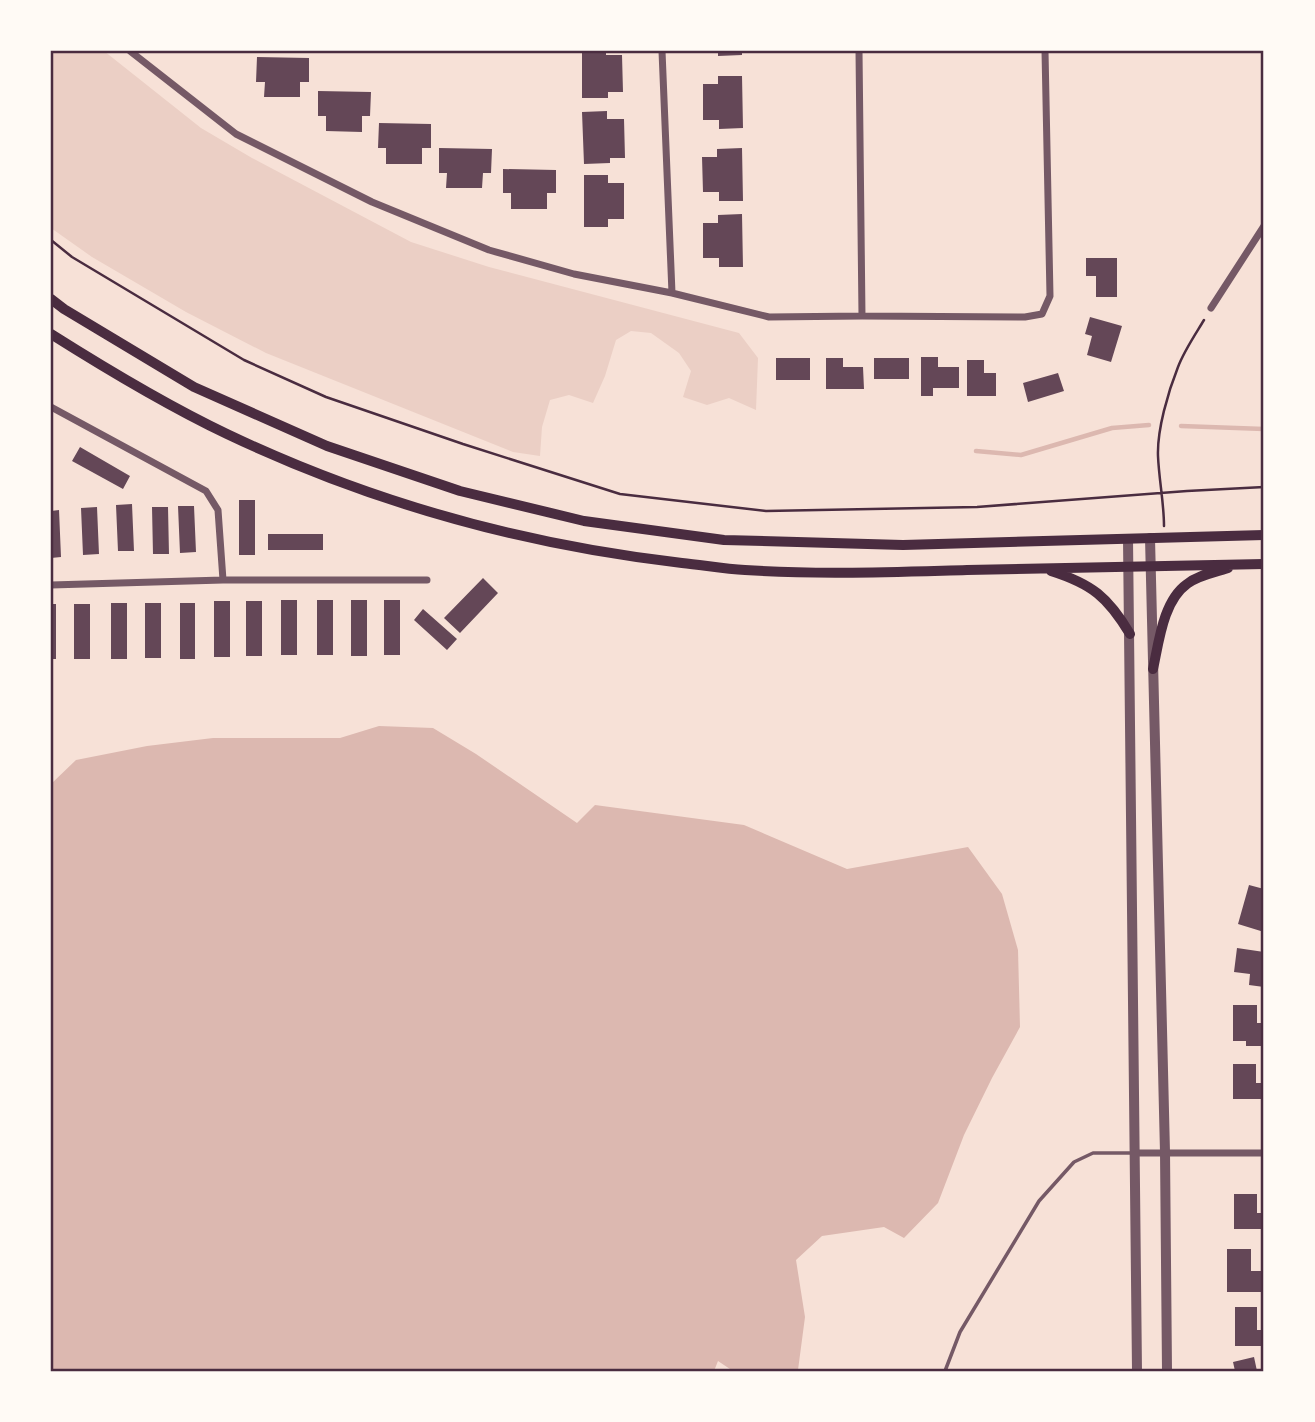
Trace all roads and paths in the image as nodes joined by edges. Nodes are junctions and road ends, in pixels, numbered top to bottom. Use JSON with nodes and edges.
{"nodes":[{"id":1,"x":131,"y":51,"type":"edge"},
{"id":2,"x":662,"y":51,"type":"edge"},
{"id":3,"x":859,"y":51,"type":"edge"},
{"id":4,"x":1045,"y":51,"type":"edge"},
{"id":5,"x":1264,"y":226,"type":"edge"},
{"id":6,"x":51,"y":240,"type":"edge"},
{"id":7,"x":672,"y":293,"type":"junction"},
{"id":8,"x":51,"y":299,"type":"edge"},
{"id":9,"x":1211,"y":308,"type":"dead end"},
{"id":10,"x":862,"y":316,"type":"junction"},
{"id":11,"x":1204,"y":320,"type":"dead end"},
{"id":12,"x":51,"y":334,"type":"edge"},
{"id":13,"x":51,"y":407,"type":"edge"},
{"id":14,"x":1264,"y":487,"type":"edge"},
{"id":15,"x":1162,"y":493,"type":"junction"},
{"id":16,"x":1264,"y":535,"type":"edge"},
{"id":17,"x":1150,"y":538,"type":"junction"},
{"id":18,"x":1164,"y":538,"type":"junction"},
{"id":19,"x":1128,"y":539,"type":"junction"},
{"id":20,"x":1239,"y":564,"type":"junction"},
{"id":21,"x":1264,"y":564,"type":"edge"},
{"id":22,"x":1128,"y":566,"type":"junction"},
{"id":23,"x":1151,"y":566,"type":"junction"},
{"id":24,"x":1042,"y":569,"type":"junction"},
{"id":25,"x":223,"y":580,"type":"junction"},
{"id":26,"x":427,"y":580,"type":"dead end"},
{"id":27,"x":51,"y":585,"type":"edge"},
{"id":28,"x":1130,"y":634,"type":"junction"},
{"id":29,"x":1153,"y":669,"type":"junction"},
{"id":30,"x":1165,"y":1152,"type":"junction"},
{"id":31,"x":1135,"y":1153,"type":"junction"},
{"id":32,"x":1264,"y":1153,"type":"edge"},
{"id":33,"x":944,"y":1371,"type":"edge"},
{"id":34,"x":1137,"y":1371,"type":"edge"},
{"id":35,"x":1167,"y":1371,"type":"edge"}],
"edges":[{"from":1,"to":7,"type":"street"},
{"from":2,"to":7,"type":"street"},
{"from":3,"to":10,"type":"street"},
{"from":4,"to":10,"type":"street"},
{"from":5,"to":9,"type":"street"},
{"from":6,"to":15,"type":"path"},
{"from":7,"to":10,"type":"street"},
{"from":8,"to":19,"type":"main road"},
{"from":11,"to":15,"type":"path"},
{"from":12,"to":24,"type":"main road"},
{"from":13,"to":25,"type":"street"},
{"from":14,"to":15,"type":"path"},
{"from":15,"to":18,"type":"path"},
{"from":16,"to":18,"type":"main road"},
{"from":17,"to":18,"type":"main road"},
{"from":17,"to":19,"type":"main road"},
{"from":17,"to":23,"type":"street"},
{"from":19,"to":22,"type":"street"},
{"from":20,"to":21,"type":"main road"},
{"from":20,"to":23,"type":"main road"},
{"from":20,"to":29,"type":"main road"},
{"from":22,"to":23,"type":"main road"},
{"from":22,"to":24,"type":"main road"},
{"from":22,"to":28,"type":"street"},
{"from":23,"to":29,"type":"street"},
{"from":24,"to":28,"type":"main road"},
{"from":25,"to":26,"type":"street"},
{"from":25,"to":27,"type":"street"},
{"from":28,"to":31,"type":"street"},
{"from":29,"to":30,"type":"street"},
{"from":30,"to":31,"type":"street"},
{"from":30,"to":32,"type":"street"},
{"from":30,"to":35,"type":"street"},
{"from":31,"to":33,"type":"lane"},
{"from":31,"to":34,"type":"street"}]}
